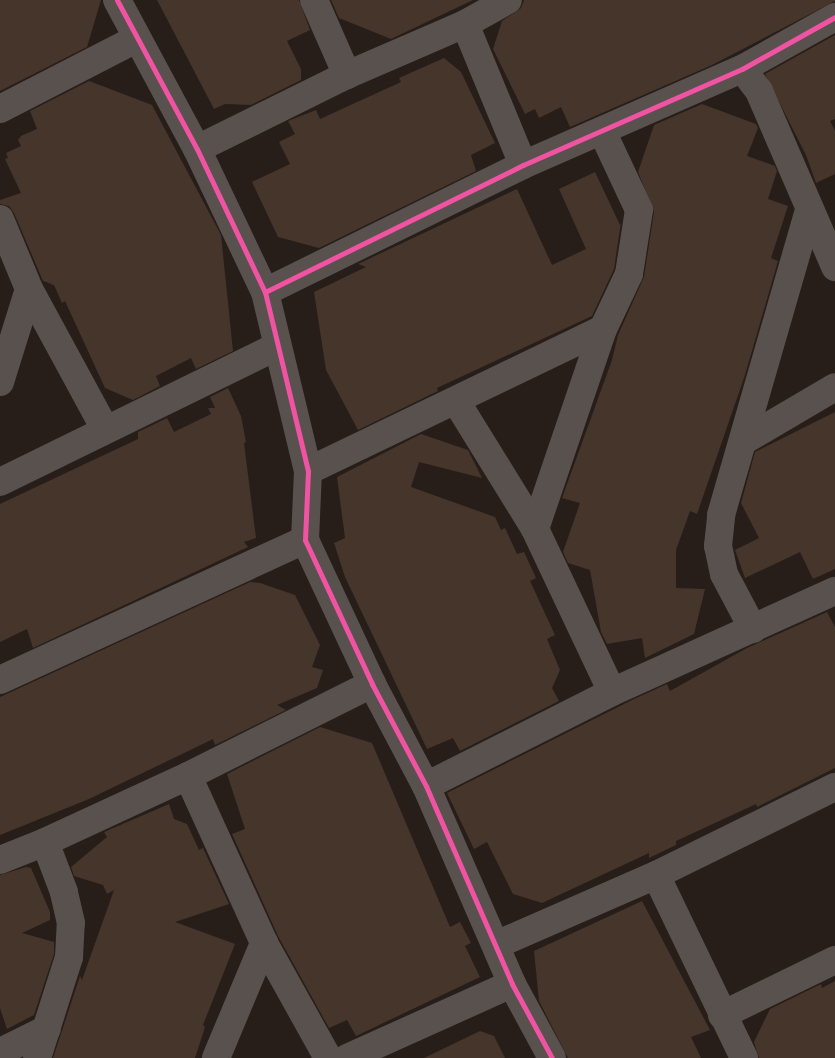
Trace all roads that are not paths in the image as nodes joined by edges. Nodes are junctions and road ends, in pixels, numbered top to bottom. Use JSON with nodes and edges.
{"nodes":[{"id":1,"x":117,"y":0,"type":"edge"},
{"id":2,"x":314,"y":0,"type":"edge"},
{"id":3,"x":508,"y":0,"type":"edge"},
{"id":4,"x":835,"y":17,"type":"edge"},
{"id":5,"x":465,"y":24,"type":"junction"},
{"id":6,"x":136,"y":39,"type":"junction"},
{"id":7,"x":742,"y":69,"type":"junction"},
{"id":8,"x":347,"y":75,"type":"junction"},
{"id":9,"x":0,"y":109,"type":"edge"},
{"id":10,"x":602,"y":131,"type":"junction"},
{"id":11,"x":197,"y":149,"type":"junction"},
{"id":12,"x":523,"y":165,"type":"junction"},
{"id":13,"x":809,"y":210,"type":"junction"},
{"id":14,"x":0,"y":219,"type":"edge"},
{"id":15,"x":835,"y":267,"type":"edge"},
{"id":16,"x":29,"y":289,"type":"junction"},
{"id":17,"x":265,"y":292,"type":"junction"},
{"id":18,"x":603,"y":329,"type":"junction"},
{"id":19,"x":276,"y":347,"type":"junction"},
{"id":20,"x":0,"y":382,"type":"edge"},
{"id":21,"x":835,"y":387,"type":"edge"},
{"id":22,"x":456,"y":401,"type":"junction"},
{"id":23,"x":105,"y":429,"type":"junction"},
{"id":24,"x":745,"y":440,"type":"junction"},
{"id":25,"x":308,"y":471,"type":"junction"},
{"id":26,"x":0,"y":482,"type":"edge"},
{"id":27,"x":535,"y":529,"type":"junction"},
{"id":28,"x":305,"y":540,"type":"junction"},
{"id":29,"x":835,"y":591,"type":"edge"},
{"id":30,"x":753,"y":629,"type":"junction"},
{"id":31,"x":0,"y":680,"type":"edge"},
{"id":32,"x":372,"y":684,"type":"junction"},
{"id":33,"x":612,"y":692,"type":"junction"},
{"id":34,"x":188,"y":776,"type":"junction"},
{"id":35,"x":426,"y":786,"type":"junction"},
{"id":36,"x":835,"y":787,"type":"edge"},
{"id":37,"x":45,"y":842,"type":"junction"},
{"id":38,"x":0,"y":860,"type":"edge"},
{"id":39,"x":656,"y":875,"type":"junction"},
{"id":40,"x":264,"y":943,"type":"junction"},
{"id":41,"x":496,"y":945,"type":"junction"},
{"id":42,"x":835,"y":960,"type":"edge"},
{"id":43,"x":512,"y":984,"type":"junction"},
{"id":44,"x":722,"y":1015,"type":"junction"},
{"id":45,"x":47,"y":1028,"type":"junction"},
{"id":46,"x":0,"y":1052,"type":"edge"},
{"id":47,"x":37,"y":1058,"type":"edge"},
{"id":48,"x":216,"y":1058,"type":"edge"},
{"id":49,"x":328,"y":1058,"type":"edge"},
{"id":50,"x":347,"y":1058,"type":"edge"},
{"id":51,"x":552,"y":1058,"type":"edge"},
{"id":52,"x":744,"y":1058,"type":"edge"}],
"edges":[{"from":1,"to":6,"type":"street"},
{"from":2,"to":8,"type":"street"},
{"from":3,"to":5,"type":"street"},
{"from":4,"to":7,"type":"street"},
{"from":5,"to":8,"type":"street"},
{"from":5,"to":12,"type":"street"},
{"from":6,"to":9,"type":"street"},
{"from":6,"to":11,"type":"street"},
{"from":7,"to":10,"type":"street"},
{"from":7,"to":13,"type":"street"},
{"from":8,"to":11,"type":"street"},
{"from":10,"to":12,"type":"street"},
{"from":10,"to":18,"type":"street"},
{"from":11,"to":17,"type":"street"},
{"from":12,"to":17,"type":"street"},
{"from":13,"to":15,"type":"street"},
{"from":13,"to":24,"type":"street"},
{"from":14,"to":16,"type":"street"},
{"from":16,"to":20,"type":"street"},
{"from":16,"to":23,"type":"street"},
{"from":17,"to":19,"type":"street"},
{"from":18,"to":22,"type":"street"},
{"from":18,"to":27,"type":"street"},
{"from":19,"to":23,"type":"street"},
{"from":19,"to":25,"type":"street"},
{"from":21,"to":24,"type":"street"},
{"from":22,"to":25,"type":"street"},
{"from":22,"to":27,"type":"street"},
{"from":23,"to":26,"type":"street"},
{"from":24,"to":30,"type":"street"},
{"from":25,"to":28,"type":"street"},
{"from":27,"to":33,"type":"street"},
{"from":28,"to":31,"type":"street"},
{"from":28,"to":32,"type":"street"},
{"from":29,"to":30,"type":"street"},
{"from":30,"to":33,"type":"street"},
{"from":32,"to":34,"type":"street"},
{"from":32,"to":35,"type":"street"},
{"from":33,"to":35,"type":"street"},
{"from":34,"to":37,"type":"street"},
{"from":34,"to":40,"type":"street"},
{"from":35,"to":41,"type":"street"},
{"from":36,"to":39,"type":"street"},
{"from":37,"to":38,"type":"street"},
{"from":37,"to":45,"type":"street"},
{"from":39,"to":41,"type":"street"},
{"from":39,"to":44,"type":"street"},
{"from":40,"to":48,"type":"street"},
{"from":40,"to":49,"type":"street"},
{"from":41,"to":43,"type":"street"},
{"from":42,"to":44,"type":"street"},
{"from":43,"to":50,"type":"street"},
{"from":43,"to":51,"type":"street"},
{"from":44,"to":52,"type":"street"},
{"from":45,"to":46,"type":"street"},
{"from":45,"to":47,"type":"street"}]}
